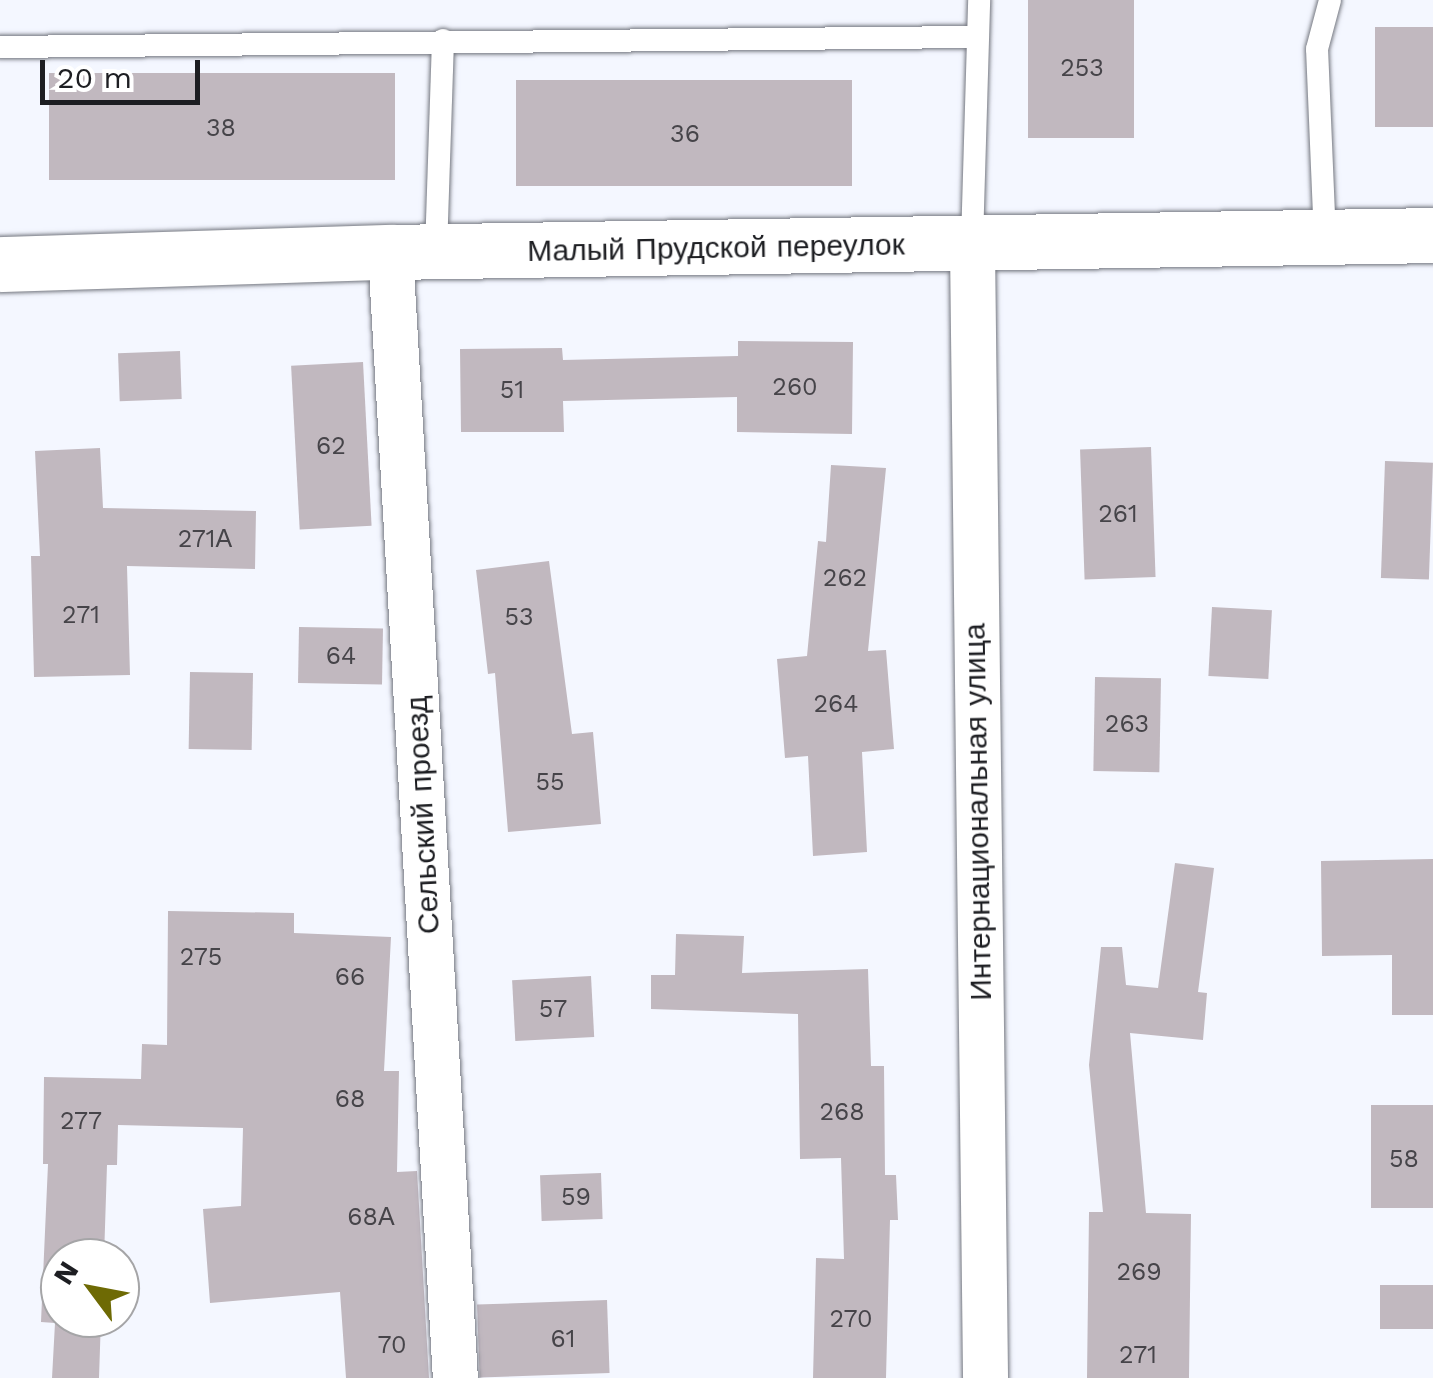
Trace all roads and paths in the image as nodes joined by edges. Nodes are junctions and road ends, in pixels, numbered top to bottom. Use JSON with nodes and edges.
{"nodes":[{"id":1,"x":979,"y":0,"type":"edge"},
{"id":2,"x":1330,"y":0,"type":"edge"},
{"id":3,"x":978,"y":36,"type":"junction"},
{"id":4,"x":444,"y":40,"type":"junction"},
{"id":5,"x":0,"y":48,"type":"edge"},
{"id":6,"x":1433,"y":235,"type":"edge"},
{"id":7,"x":1326,"y":239,"type":"junction"},
{"id":8,"x":972,"y":246,"type":"junction"},
{"id":9,"x":413,"y":252,"type":"junction"},
{"id":10,"x":0,"y":264,"type":"edge"},
{"id":11,"x":455,"y":1378,"type":"edge"},
{"id":12,"x":985,"y":1378,"type":"edge"}],
"edges":[{"from":1,"to":3,"type":"lane"},
{"from":2,"to":7,"type":"lane"},
{"from":3,"to":4,"type":"lane"},
{"from":3,"to":8,"type":"lane"},
{"from":4,"to":5,"type":"lane"},
{"from":4,"to":9,"type":"lane"},
{"from":6,"to":7,"type":"street","name":"Малый Прудской переулок"},
{"from":7,"to":8,"type":"street","name":"Малый Прудской переулок"},
{"from":8,"to":9,"type":"street","name":"Малый Прудской переулок"},
{"from":8,"to":12,"type":"street","name":"Интернациональная улица"},
{"from":9,"to":10,"type":"street","name":"Малый Прудской переулок"},
{"from":9,"to":11,"type":"street","name":"Сельский проезд"}]}
